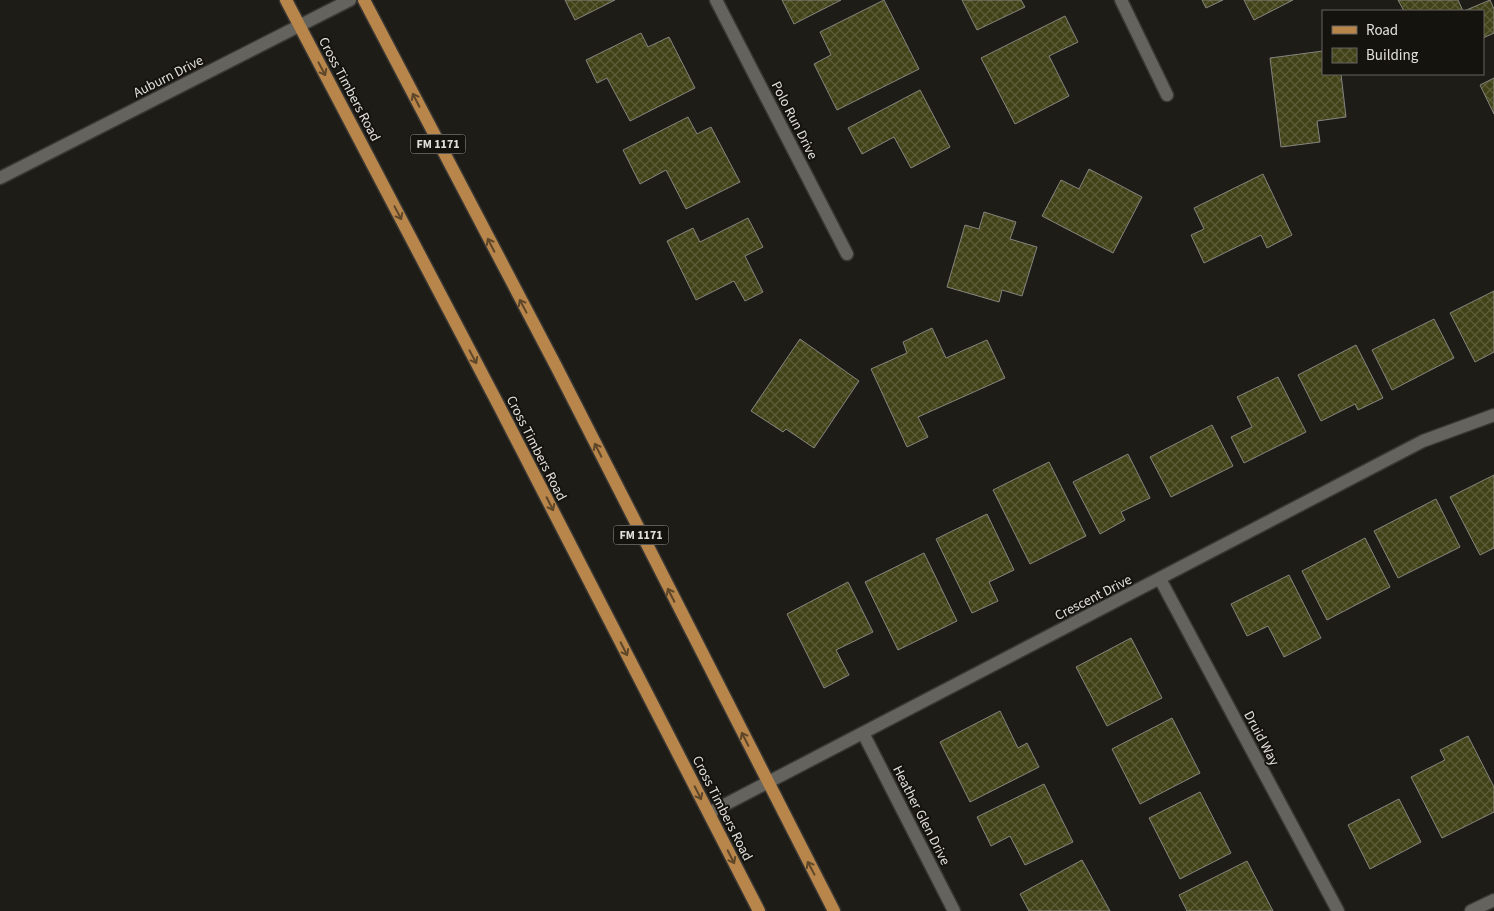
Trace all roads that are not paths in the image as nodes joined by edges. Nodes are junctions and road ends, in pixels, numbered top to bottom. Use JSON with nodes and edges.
{"nodes":[{"id":1,"x":286,"y":0,"type":"edge"},
{"id":2,"x":350,"y":0,"type":"edge"},
{"id":3,"x":364,"y":0,"type":"edge"},
{"id":4,"x":716,"y":0,"type":"edge"},
{"id":5,"x":1121,"y":0,"type":"edge"},
{"id":6,"x":300,"y":26,"type":"junction"},
{"id":7,"x":1167,"y":95,"type":"dead end"},
{"id":8,"x":0,"y":178,"type":"edge"},
{"id":9,"x":846,"y":254,"type":"dead end"},
{"id":10,"x":1494,"y":415,"type":"edge"},
{"id":11,"x":1160,"y":579,"type":"junction"},
{"id":12,"x":863,"y":733,"type":"junction"},
{"id":13,"x":767,"y":783,"type":"junction"},
{"id":14,"x":709,"y":813,"type":"junction"},
{"id":15,"x":1494,"y":900,"type":"edge"},
{"id":16,"x":759,"y":911,"type":"edge"},
{"id":17,"x":834,"y":911,"type":"edge"},
{"id":18,"x":954,"y":911,"type":"edge"},
{"id":19,"x":1338,"y":911,"type":"edge"},
{"id":20,"x":1471,"y":911,"type":"edge"}],
"edges":[{"from":1,"to":6,"type":"main road","name":"Cross Timbers Road"},
{"from":2,"to":6,"type":"street","name":"Auburn Drive"},
{"from":13,"to":3,"type":"main road","number":"FM 1171","one_way":true},
{"from":4,"to":9,"type":"street","name":"Polo Run Drive"},
{"from":5,"to":7,"type":"street"},
{"from":6,"to":8,"type":"street","name":"Auburn Drive"},
{"from":6,"to":14,"type":"main road","name":"Cross Timbers Road","one_way":true},
{"from":10,"to":11,"type":"street","name":"Crescent Drive"},
{"from":11,"to":12,"type":"street","name":"Crescent Drive"},
{"from":11,"to":19,"type":"street","name":"Druid Way"},
{"from":12,"to":13,"type":"street","name":"Crescent Drive"},
{"from":12,"to":18,"type":"street","name":"Heather Glen Drive"},
{"from":13,"to":14,"type":"street","name":"Crescent Drive"},
{"from":17,"to":13,"type":"main road","number":"FM 1171","one_way":true},
{"from":14,"to":16,"type":"main road","name":"Cross Timbers Road","one_way":true},
{"from":15,"to":20,"type":"street"}]}
